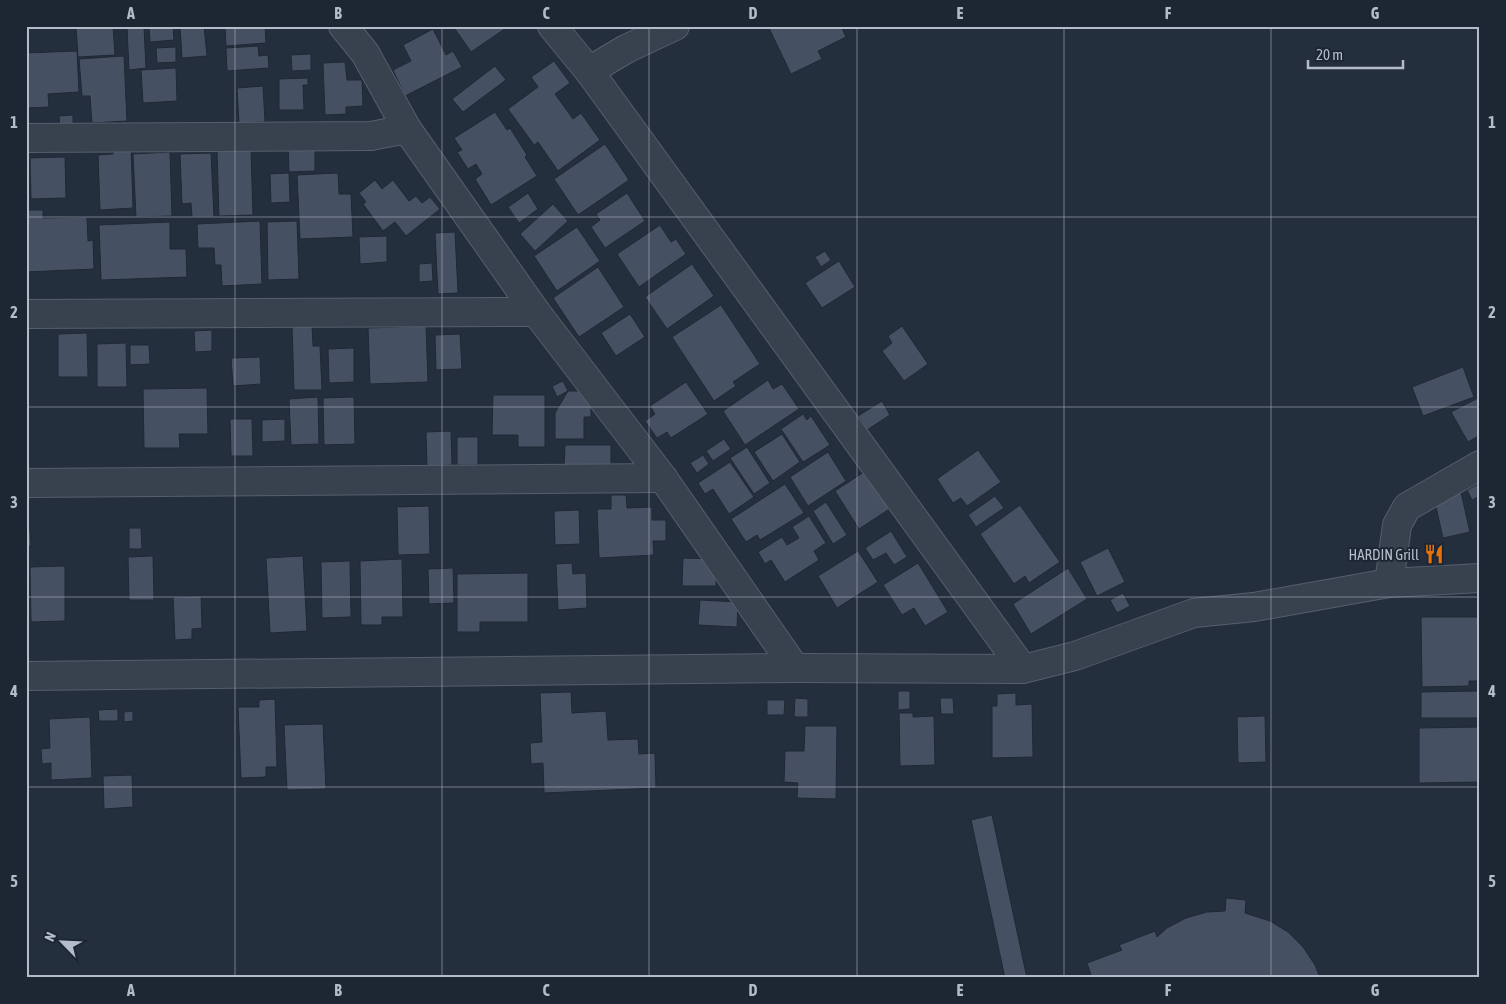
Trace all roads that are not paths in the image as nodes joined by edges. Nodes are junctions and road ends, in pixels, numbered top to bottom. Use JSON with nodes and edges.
{"nodes":[{"id":1,"x":343,"y":26,"type":"edge"},
{"id":2,"x":552,"y":26,"type":"edge"},
{"id":3,"x":675,"y":26,"type":"edge"},
{"id":4,"x":627,"y":38,"type":"edge"},
{"id":5,"x":589,"y":71,"type":"junction"},
{"id":6,"x":407,"y":129,"type":"junction"},
{"id":7,"x":26,"y":138,"type":"edge"},
{"id":8,"x":536,"y":312,"type":"junction"},
{"id":9,"x":26,"y":314,"type":"edge"},
{"id":10,"x":1480,"y":465,"type":"edge"},
{"id":11,"x":663,"y":478,"type":"junction"},
{"id":12,"x":26,"y":483,"type":"edge"},
{"id":13,"x":1480,"y":578,"type":"edge"},
{"id":14,"x":1389,"y":583,"type":"junction"},
{"id":15,"x":795,"y":668,"type":"junction"},
{"id":16,"x":1022,"y":669,"type":"junction"},
{"id":17,"x":26,"y":676,"type":"edge"}],
"edges":[{"from":1,"to":6,"type":"street"},
{"from":2,"to":5,"type":"street"},
{"from":3,"to":4,"type":"street"},
{"from":4,"to":5,"type":"street"},
{"from":5,"to":16,"type":"street"},
{"from":6,"to":7,"type":"street"},
{"from":6,"to":8,"type":"street"},
{"from":8,"to":9,"type":"street"},
{"from":8,"to":11,"type":"street"},
{"from":10,"to":14,"type":"street"},
{"from":11,"to":12,"type":"street"},
{"from":11,"to":15,"type":"street"},
{"from":13,"to":14,"type":"street"},
{"from":14,"to":16,"type":"street"},
{"from":15,"to":16,"type":"street"},
{"from":15,"to":17,"type":"street"}]}
